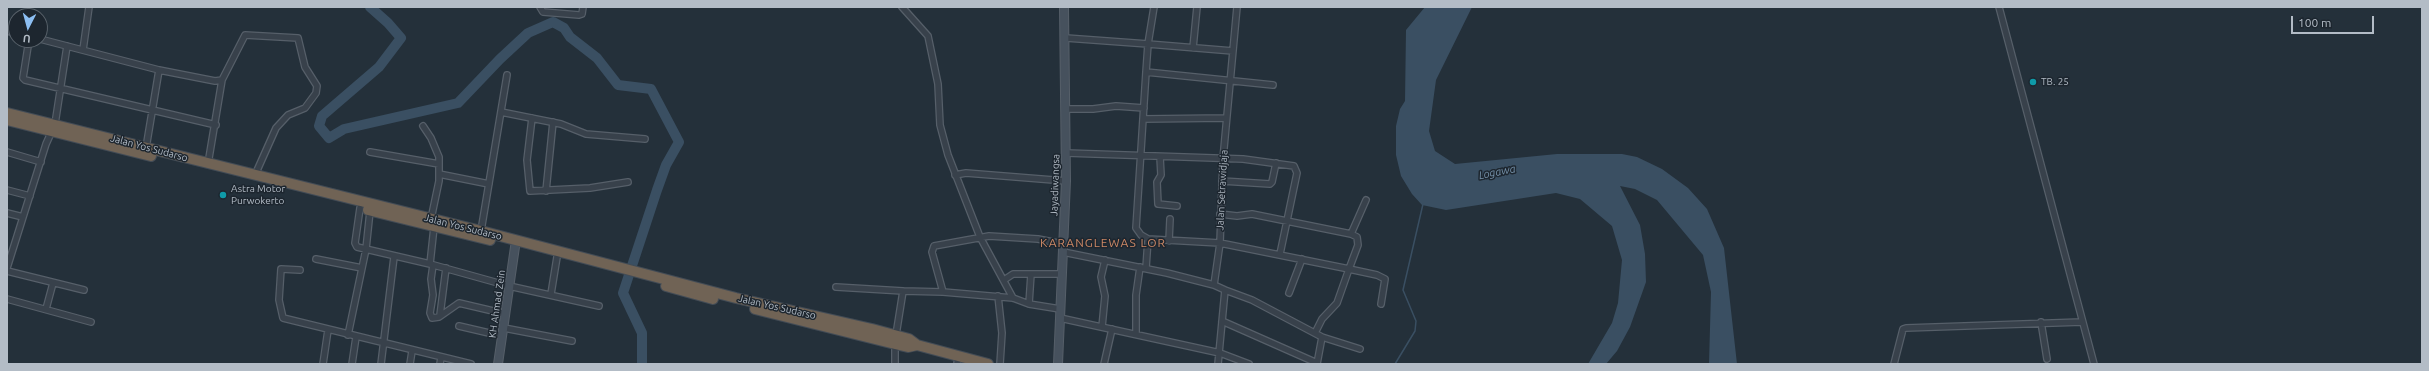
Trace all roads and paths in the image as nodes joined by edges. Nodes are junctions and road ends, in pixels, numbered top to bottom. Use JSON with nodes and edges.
{"nodes":[{"id":1,"x":90,"y":7,"type":"edge"},
{"id":2,"x":540,"y":7,"type":"edge"},
{"id":3,"x":583,"y":7,"type":"edge"},
{"id":4,"x":902,"y":7,"type":"edge"},
{"id":5,"x":1064,"y":7,"type":"edge"},
{"id":6,"x":1154,"y":7,"type":"edge"},
{"id":7,"x":1197,"y":7,"type":"edge"},
{"id":8,"x":1237,"y":7,"type":"edge"},
{"id":9,"x":1999,"y":7,"type":"edge"},
{"id":10,"x":1066,"y":38,"type":"junction"},
{"id":11,"x":48,"y":41,"type":"edge"},
{"id":12,"x":1148,"y":44,"type":"junction"},
{"id":13,"x":67,"y":46,"type":"junction"},
{"id":14,"x":28,"y":48,"type":"edge"},
{"id":15,"x":1192,"y":48,"type":"junction"},
{"id":16,"x":83,"y":50,"type":"junction"},
{"id":17,"x":1233,"y":51,"type":"junction"},
{"id":18,"x":159,"y":70,"type":"junction"},
{"id":19,"x":1146,"y":72,"type":"junction"},
{"id":20,"x":507,"y":75,"type":"dead end"},
{"id":21,"x":222,"y":80,"type":"junction"},
{"id":22,"x":1229,"y":80,"type":"junction"},
{"id":23,"x":1273,"y":85,"type":"dead end"},
{"id":24,"x":61,"y":89,"type":"junction"},
{"id":25,"x":1144,"y":108,"type":"junction"},
{"id":26,"x":1066,"y":109,"type":"junction"},
{"id":27,"x":153,"y":111,"type":"junction"},
{"id":28,"x":501,"y":112,"type":"junction"},
{"id":29,"x":7,"y":113,"type":"edge"},
{"id":30,"x":532,"y":118,"type":"junction"},
{"id":31,"x":1226,"y":118,"type":"junction"},
{"id":32,"x":1143,"y":119,"type":"junction"},
{"id":33,"x":7,"y":120,"type":"edge"},
{"id":34,"x":553,"y":122,"type":"junction"},
{"id":35,"x":216,"y":125,"type":"junction"},
{"id":36,"x":423,"y":126,"type":"dead end"},
{"id":37,"x":54,"y":127,"type":"junction"},
{"id":38,"x":645,"y":139,"type":"dead end"},
{"id":39,"x":146,"y":148,"type":"junction"},
{"id":40,"x":7,"y":152,"type":"edge"},
{"id":41,"x":370,"y":152,"type":"dead end"},
{"id":42,"x":1066,"y":153,"type":"junction"},
{"id":43,"x":1139,"y":156,"type":"junction"},
{"id":44,"x":1160,"y":157,"type":"junction"},
{"id":45,"x":1223,"y":159,"type":"junction"},
{"id":46,"x":41,"y":162,"type":"junction"},
{"id":47,"x":1276,"y":163,"type":"junction"},
{"id":48,"x":208,"y":164,"type":"junction"},
{"id":49,"x":439,"y":164,"type":"junction"},
{"id":50,"x":440,"y":174,"type":"junction"},
{"id":51,"x":955,"y":175,"type":"junction"},
{"id":52,"x":256,"y":176,"type":"junction"},
{"id":53,"x":1066,"y":181,"type":"junction"},
{"id":54,"x":628,"y":182,"type":"dead end"},
{"id":55,"x":1222,"y":182,"type":"junction"},
{"id":56,"x":489,"y":184,"type":"junction"},
{"id":57,"x":7,"y":190,"type":"edge"},
{"id":58,"x":546,"y":191,"type":"junction"},
{"id":59,"x":30,"y":196,"type":"junction"},
{"id":60,"x":1366,"y":200,"type":"dead end"},
{"id":61,"x":1177,"y":206,"type":"dead end"},
{"id":62,"x":360,"y":208,"type":"junction"},
{"id":63,"x":370,"y":211,"type":"junction"},
{"id":64,"x":7,"y":213,"type":"edge"},
{"id":65,"x":1220,"y":214,"type":"junction"},
{"id":66,"x":23,"y":217,"type":"junction"},
{"id":67,"x":1170,"y":219,"type":"dead end"},
{"id":68,"x":1287,"y":219,"type":"junction"},
{"id":69,"x":433,"y":223,"type":"junction"},
{"id":70,"x":481,"y":231,"type":"junction"},
{"id":71,"x":1351,"y":234,"type":"junction"},
{"id":72,"x":983,"y":236,"type":"junction"},
{"id":73,"x":1148,"y":238,"type":"junction"},
{"id":74,"x":1170,"y":241,"type":"junction"},
{"id":75,"x":515,"y":243,"type":"junction"},
{"id":76,"x":1220,"y":243,"type":"junction"},
{"id":77,"x":1063,"y":248,"type":"junction"},
{"id":78,"x":366,"y":250,"type":"junction"},
{"id":79,"x":1280,"y":254,"type":"junction"},
{"id":80,"x":394,"y":256,"type":"junction"},
{"id":81,"x":557,"y":257,"type":"junction"},
{"id":82,"x":9,"y":258,"type":"edge"},
{"id":83,"x":316,"y":259,"type":"dead end"},
{"id":84,"x":1302,"y":259,"type":"junction"},
{"id":85,"x":1105,"y":260,"type":"junction"},
{"id":86,"x":432,"y":265,"type":"junction"},
{"id":87,"x":601,"y":266,"type":"junction"},
{"id":88,"x":7,"y":268,"type":"edge"},
{"id":89,"x":362,"y":268,"type":"junction"},
{"id":90,"x":446,"y":268,"type":"junction"},
{"id":91,"x":1143,"y":268,"type":"junction"},
{"id":92,"x":1349,"y":269,"type":"junction"},
{"id":93,"x":300,"y":270,"type":"dead end"},
{"id":94,"x":7,"y":271,"type":"edge"},
{"id":95,"x":1031,"y":274,"type":"junction"},
{"id":96,"x":1062,"y":274,"type":"junction"},
{"id":97,"x":1004,"y":280,"type":"junction"},
{"id":98,"x":53,"y":282,"type":"junction"},
{"id":99,"x":1214,"y":285,"type":"junction"},
{"id":100,"x":509,"y":286,"type":"junction"},
{"id":101,"x":836,"y":287,"type":"dead end"},
{"id":102,"x":84,"y":290,"type":"dead end"},
{"id":103,"x":1225,"y":290,"type":"junction"},
{"id":104,"x":903,"y":291,"type":"junction"},
{"id":105,"x":942,"y":292,"type":"junction"},
{"id":106,"x":1289,"y":293,"type":"dead end"},
{"id":107,"x":551,"y":294,"type":"junction"},
{"id":108,"x":998,"y":296,"type":"junction"},
{"id":109,"x":1013,"y":298,"type":"junction"},
{"id":110,"x":7,"y":300,"type":"edge"},
{"id":111,"x":1029,"y":304,"type":"junction"},
{"id":112,"x":1381,"y":304,"type":"dead end"},
{"id":113,"x":599,"y":306,"type":"dead end"},
{"id":114,"x":46,"y":310,"type":"junction"},
{"id":115,"x":1060,"y":313,"type":"junction"},
{"id":116,"x":506,"y":314,"type":"junction"},
{"id":117,"x":440,"y":315,"type":"junction"},
{"id":118,"x":1222,"y":321,"type":"junction"},
{"id":119,"x":91,"y":322,"type":"dead end"},
{"id":120,"x":2040,"y":322,"type":"junction"},
{"id":121,"x":2082,"y":322,"type":"junction"},
{"id":122,"x":459,"y":326,"type":"dead end"},
{"id":123,"x":1102,"y":327,"type":"junction"},
{"id":124,"x":1112,"y":329,"type":"junction"},
{"id":125,"x":328,"y":330,"type":"junction"},
{"id":126,"x":503,"y":332,"type":"junction"},
{"id":127,"x":1136,"y":333,"type":"junction"},
{"id":128,"x":1315,"y":333,"type":"junction"},
{"id":129,"x":348,"y":335,"type":"junction"},
{"id":130,"x":356,"y":337,"type":"junction"},
{"id":131,"x":1322,"y":337,"type":"junction"},
{"id":132,"x":896,"y":340,"type":"junction"},
{"id":133,"x":572,"y":341,"type":"dead end"},
{"id":134,"x":383,"y":344,"type":"junction"},
{"id":135,"x":1360,"y":349,"type":"dead end"},
{"id":136,"x":412,"y":351,"type":"junction"},
{"id":137,"x":1220,"y":353,"type":"junction"},
{"id":138,"x":441,"y":357,"type":"junction"},
{"id":139,"x":2047,"y":359,"type":"dead end"},
{"id":140,"x":957,"y":360,"type":"edge"},
{"id":141,"x":1317,"y":363,"type":"edge"},
{"id":142,"x":323,"y":364,"type":"edge"},
{"id":143,"x":352,"y":364,"type":"edge"},
{"id":144,"x":381,"y":364,"type":"edge"},
{"id":145,"x":410,"y":364,"type":"edge"},
{"id":146,"x":440,"y":364,"type":"edge"},
{"id":147,"x":472,"y":364,"type":"edge"},
{"id":148,"x":498,"y":364,"type":"edge"},
{"id":149,"x":895,"y":364,"type":"edge"},
{"id":150,"x":988,"y":364,"type":"edge"},
{"id":151,"x":1000,"y":364,"type":"edge"},
{"id":152,"x":1058,"y":364,"type":"edge"},
{"id":153,"x":1104,"y":364,"type":"edge"},
{"id":154,"x":1218,"y":364,"type":"edge"},
{"id":155,"x":1249,"y":364,"type":"edge"},
{"id":156,"x":1894,"y":364,"type":"edge"},
{"id":157,"x":2094,"y":364,"type":"edge"}],
"edges":[{"from":1,"to":16,"type":"street"},
{"from":2,"to":3,"type":"street"},
{"from":4,"to":51,"type":"street"},
{"from":5,"to":10,"type":"street","name":"Jayadiwangsa"},
{"from":6,"to":12,"type":"street"},
{"from":7,"to":15,"type":"street"},
{"from":8,"to":17,"type":"street","name":"Jalan Setrawidjaja"},
{"from":9,"to":121,"type":"street"},
{"from":10,"to":12,"type":"street"},
{"from":10,"to":26,"type":"street","name":"Jayadiwangsa"},
{"from":11,"to":13,"type":"street"},
{"from":12,"to":15,"type":"street"},
{"from":12,"to":19,"type":"street"},
{"from":13,"to":16,"type":"street"},
{"from":13,"to":24,"type":"street"},
{"from":14,"to":24,"type":"street"},
{"from":15,"to":17,"type":"street"},
{"from":16,"to":18,"type":"street"},
{"from":17,"to":22,"type":"street","name":"Jalan Setrawidjaja"},
{"from":18,"to":21,"type":"street"},
{"from":18,"to":27,"type":"street"},
{"from":19,"to":22,"type":"street"},
{"from":19,"to":25,"type":"street"},
{"from":20,"to":28,"type":"street"},
{"from":21,"to":35,"type":"street"},
{"from":21,"to":52,"type":"street"},
{"from":22,"to":23,"type":"street"},
{"from":22,"to":31,"type":"street","name":"Jalan Setrawidjaja"},
{"from":24,"to":27,"type":"street"},
{"from":24,"to":37,"type":"street"},
{"from":25,"to":26,"type":"street"},
{"from":25,"to":32,"type":"street"},
{"from":26,"to":42,"type":"street","name":"Jayadiwangsa"},
{"from":27,"to":35,"type":"street"},
{"from":27,"to":39,"type":"street"},
{"from":28,"to":30,"type":"street"},
{"from":28,"to":56,"type":"street"},
{"from":29,"to":37,"type":"highway","name":"Jalan Yos Sudarso"},
{"from":30,"to":34,"type":"street"},
{"from":30,"to":58,"type":"street"},
{"from":31,"to":32,"type":"street"},
{"from":31,"to":45,"type":"street","name":"Jalan Setrawidjaja"},
{"from":32,"to":43,"type":"street"},
{"from":33,"to":37,"type":"highway","name":"Jalan Yos Sudarso"},
{"from":34,"to":38,"type":"street"},
{"from":34,"to":58,"type":"street"},
{"from":35,"to":48,"type":"street"},
{"from":36,"to":49,"type":"street"},
{"from":37,"to":39,"type":"highway","name":"Jalan Yos Sudarso"},
{"from":37,"to":46,"type":"street"},
{"from":37,"to":62,"type":"highway","name":"Jalan Yos Sudarso"},
{"from":39,"to":48,"type":"highway","name":"Jalan Yos Sudarso"},
{"from":40,"to":46,"type":"street"},
{"from":41,"to":49,"type":"street"},
{"from":42,"to":43,"type":"street"},
{"from":42,"to":53,"type":"street","name":"Jayadiwangsa"},
{"from":43,"to":44,"type":"street"},
{"from":43,"to":73,"type":"street"},
{"from":44,"to":45,"type":"street"},
{"from":44,"to":61,"type":"street"},
{"from":45,"to":47,"type":"street"},
{"from":45,"to":55,"type":"street","name":"Jalan Setrawidjaja"},
{"from":46,"to":59,"type":"street"},
{"from":47,"to":55,"type":"street"},
{"from":47,"to":68,"type":"street"},
{"from":48,"to":52,"type":"highway","name":"Jalan Yos Sudarso"},
{"from":49,"to":50,"type":"street"},
{"from":50,"to":56,"type":"street"},
{"from":50,"to":69,"type":"street"},
{"from":51,"to":53,"type":"street"},
{"from":51,"to":72,"type":"street"},
{"from":52,"to":69,"type":"highway","name":"Jalan Yos Sudarso"},
{"from":53,"to":77,"type":"street","name":"Jayadiwangsa"},
{"from":54,"to":58,"type":"street"},
{"from":55,"to":65,"type":"street","name":"Jalan Setrawidjaja"},
{"from":56,"to":70,"type":"street"},
{"from":57,"to":59,"type":"street"},
{"from":59,"to":66,"type":"street"},
{"from":60,"to":71,"type":"street"},
{"from":62,"to":63,"type":"highway","name":"Jalan Yos Sudarso"},
{"from":62,"to":78,"type":"street"},
{"from":63,"to":69,"type":"highway","name":"Jalan Yos Sudarso"},
{"from":63,"to":78,"type":"street"},
{"from":64,"to":66,"type":"street"},
{"from":65,"to":68,"type":"street"},
{"from":65,"to":76,"type":"street","name":"Jalan Setrawidjaja"},
{"from":66,"to":82,"type":"street"},
{"from":67,"to":74,"type":"street"},
{"from":68,"to":71,"type":"street"},
{"from":68,"to":79,"type":"street"},
{"from":69,"to":70,"type":"highway","name":"Jalan Yos Sudarso"},
{"from":69,"to":75,"type":"highway","name":"Jalan Yos Sudarso"},
{"from":69,"to":86,"type":"street"},
{"from":70,"to":75,"type":"highway","name":"Jalan Yos Sudarso"},
{"from":71,"to":92,"type":"street"},
{"from":72,"to":77,"type":"street"},
{"from":72,"to":97,"type":"street"},
{"from":72,"to":105,"type":"street"},
{"from":73,"to":74,"type":"street"},
{"from":73,"to":91,"type":"street"},
{"from":74,"to":76,"type":"street"},
{"from":75,"to":81,"type":"highway","name":"Jalan Yos Sudarso"},
{"from":75,"to":87,"type":"highway","name":"Jalan Yos Sudarso"},
{"from":75,"to":100,"type":"street","name":"KH Ahmad Zein"},
{"from":76,"to":79,"type":"street"},
{"from":76,"to":99,"type":"street","name":"Jalan Setrawidjaja"},
{"from":77,"to":85,"type":"street"},
{"from":77,"to":96,"type":"street","name":"Jayadiwangsa"},
{"from":78,"to":80,"type":"street"},
{"from":78,"to":89,"type":"street"},
{"from":79,"to":84,"type":"street"},
{"from":80,"to":86,"type":"street"},
{"from":80,"to":134,"type":"street"},
{"from":81,"to":87,"type":"highway","name":"Jalan Yos Sudarso"},
{"from":81,"to":107,"type":"street"},
{"from":82,"to":88,"type":"street"},
{"from":83,"to":89,"type":"street"},
{"from":84,"to":92,"type":"street"},
{"from":84,"to":106,"type":"street"},
{"from":85,"to":91,"type":"street"},
{"from":85,"to":123,"type":"street"},
{"from":86,"to":90,"type":"street"},
{"from":86,"to":117,"type":"street"},
{"from":87,"to":132,"type":"highway","name":"Jalan Yos Sudarso"},
{"from":89,"to":129,"type":"street"},
{"from":90,"to":100,"type":"street"},
{"from":90,"to":117,"type":"street"},
{"from":91,"to":99,"type":"street"},
{"from":91,"to":127,"type":"street"},
{"from":92,"to":112,"type":"street"},
{"from":92,"to":128,"type":"street"},
{"from":93,"to":125,"type":"street"},
{"from":94,"to":98,"type":"street"},
{"from":95,"to":96,"type":"street"},
{"from":95,"to":97,"type":"street"},
{"from":95,"to":111,"type":"street"},
{"from":96,"to":115,"type":"street","name":"Jayadiwangsa"},
{"from":97,"to":109,"type":"street"},
{"from":98,"to":102,"type":"street"},
{"from":98,"to":114,"type":"street"},
{"from":99,"to":103,"type":"street"},
{"from":100,"to":107,"type":"street"},
{"from":100,"to":116,"type":"street","name":"KH Ahmad Zein"},
{"from":101,"to":104,"type":"street"},
{"from":103,"to":118,"type":"street"},
{"from":103,"to":128,"type":"street"},
{"from":104,"to":105,"type":"street"},
{"from":104,"to":132,"type":"street"},
{"from":105,"to":108,"type":"street"},
{"from":107,"to":113,"type":"street"},
{"from":108,"to":109,"type":"street"},
{"from":108,"to":151,"type":"street"},
{"from":109,"to":111,"type":"street"},
{"from":110,"to":114,"type":"street"},
{"from":111,"to":115,"type":"street"},
{"from":114,"to":119,"type":"street"},
{"from":115,"to":123,"type":"street"},
{"from":115,"to":152,"type":"street","name":"Jayadiwangsa"},
{"from":116,"to":117,"type":"street"},
{"from":116,"to":126,"type":"street","name":"KH Ahmad Zein"},
{"from":118,"to":137,"type":"street"},
{"from":118,"to":141,"type":"street"},
{"from":120,"to":121,"type":"street"},
{"from":120,"to":139,"type":"street"},
{"from":120,"to":156,"type":"street"},
{"from":121,"to":157,"type":"street"},
{"from":122,"to":126,"type":"street"},
{"from":123,"to":124,"type":"street"},
{"from":124,"to":127,"type":"street"},
{"from":124,"to":153,"type":"street"},
{"from":125,"to":129,"type":"street"},
{"from":125,"to":142,"type":"street"},
{"from":126,"to":133,"type":"street"},
{"from":126,"to":148,"type":"street","name":"KH Ahmad Zein"},
{"from":127,"to":137,"type":"street"},
{"from":128,"to":131,"type":"street"},
{"from":129,"to":130,"type":"street"},
{"from":130,"to":134,"type":"street"},
{"from":130,"to":143,"type":"street"},
{"from":131,"to":135,"type":"street"},
{"from":131,"to":141,"type":"street"},
{"from":132,"to":140,"type":"highway","name":"Jalan Yos Sudarso"},
{"from":132,"to":149,"type":"street"},
{"from":134,"to":136,"type":"street"},
{"from":134,"to":144,"type":"street"},
{"from":136,"to":138,"type":"street"},
{"from":136,"to":145,"type":"street"},
{"from":137,"to":154,"type":"street"},
{"from":137,"to":155,"type":"street"},
{"from":138,"to":146,"type":"street"},
{"from":138,"to":147,"type":"street"},
{"from":140,"to":150,"type":"highway","name":"Jalan Yos Sudarso"}]}
